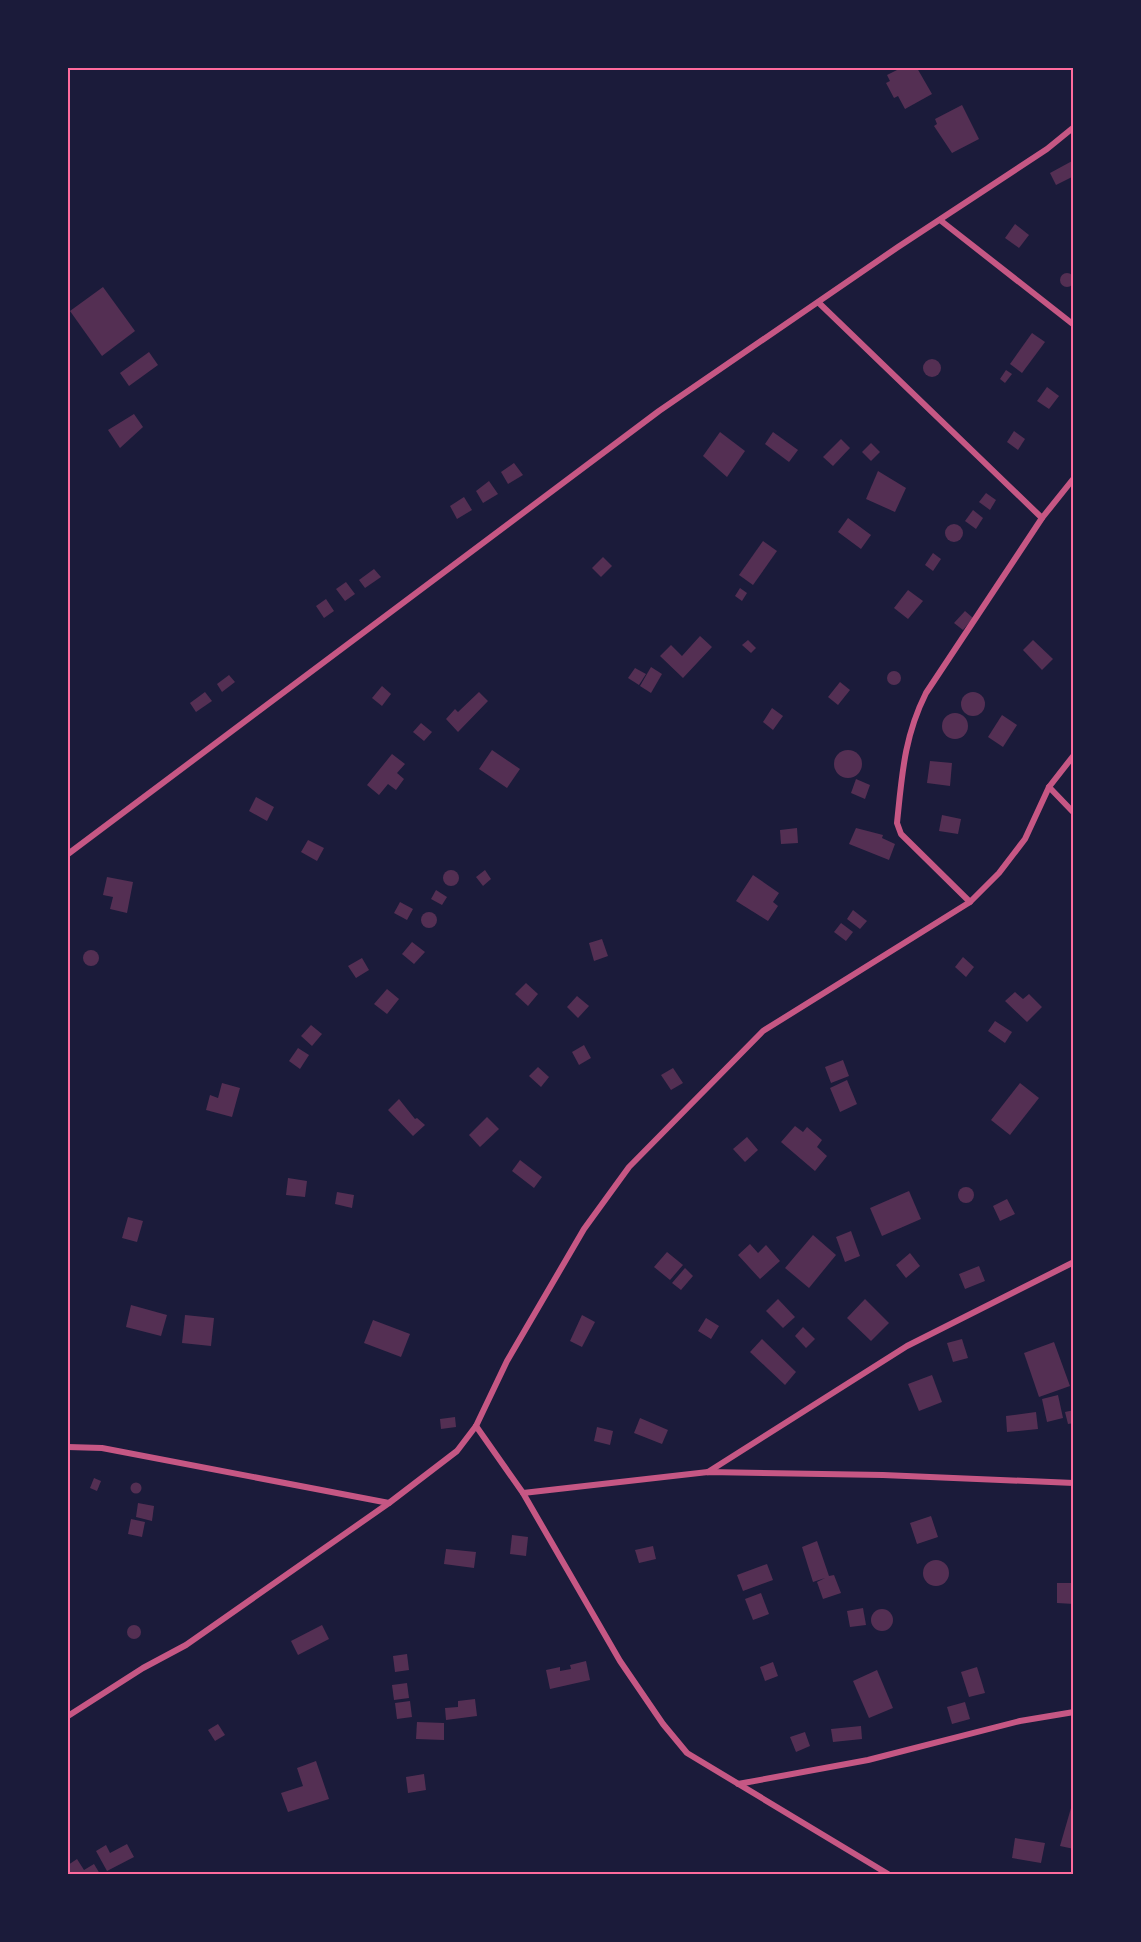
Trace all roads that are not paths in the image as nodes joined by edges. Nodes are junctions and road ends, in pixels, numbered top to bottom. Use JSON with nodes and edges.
{"nodes":[{"id":1,"x":1074,"y":127,"type":"edge"},
{"id":2,"x":940,"y":220,"type":"junction"},
{"id":3,"x":819,"y":303,"type":"junction"},
{"id":4,"x":1074,"y":325,"type":"edge"},
{"id":5,"x":1074,"y":478,"type":"edge"},
{"id":6,"x":1042,"y":518,"type":"junction"},
{"id":7,"x":1074,"y":755,"type":"edge"},
{"id":8,"x":1049,"y":787,"type":"junction"},
{"id":9,"x":1074,"y":813,"type":"edge"},
{"id":10,"x":68,"y":854,"type":"edge"},
{"id":11,"x":970,"y":902,"type":"junction"},
{"id":12,"x":1074,"y":1262,"type":"edge"},
{"id":13,"x":476,"y":1426,"type":"junction"},
{"id":14,"x":68,"y":1447,"type":"edge"},
{"id":15,"x":708,"y":1472,"type":"junction"},
{"id":16,"x":1074,"y":1483,"type":"edge"},
{"id":17,"x":523,"y":1493,"type":"junction"},
{"id":18,"x":389,"y":1503,"type":"junction"},
{"id":19,"x":1074,"y":1712,"type":"edge"},
{"id":20,"x":68,"y":1716,"type":"edge"},
{"id":21,"x":737,"y":1785,"type":"junction"},
{"id":22,"x":888,"y":1875,"type":"edge"}],
"edges":[{"from":1,"to":2,"type":"street"},
{"from":2,"to":3,"type":"street"},
{"from":2,"to":4,"type":"street"},
{"from":3,"to":6,"type":"street"},
{"from":3,"to":10,"type":"street"},
{"from":5,"to":6,"type":"street"},
{"from":6,"to":11,"type":"street"},
{"from":7,"to":8,"type":"street"},
{"from":8,"to":9,"type":"street"},
{"from":8,"to":11,"type":"street"},
{"from":11,"to":13,"type":"street"},
{"from":12,"to":15,"type":"street"},
{"from":13,"to":17,"type":"street"},
{"from":13,"to":18,"type":"street"},
{"from":14,"to":18,"type":"street"},
{"from":15,"to":16,"type":"street"},
{"from":15,"to":17,"type":"street"},
{"from":17,"to":21,"type":"street"},
{"from":18,"to":20,"type":"street"},
{"from":19,"to":21,"type":"street"},
{"from":21,"to":22,"type":"street"}]}
